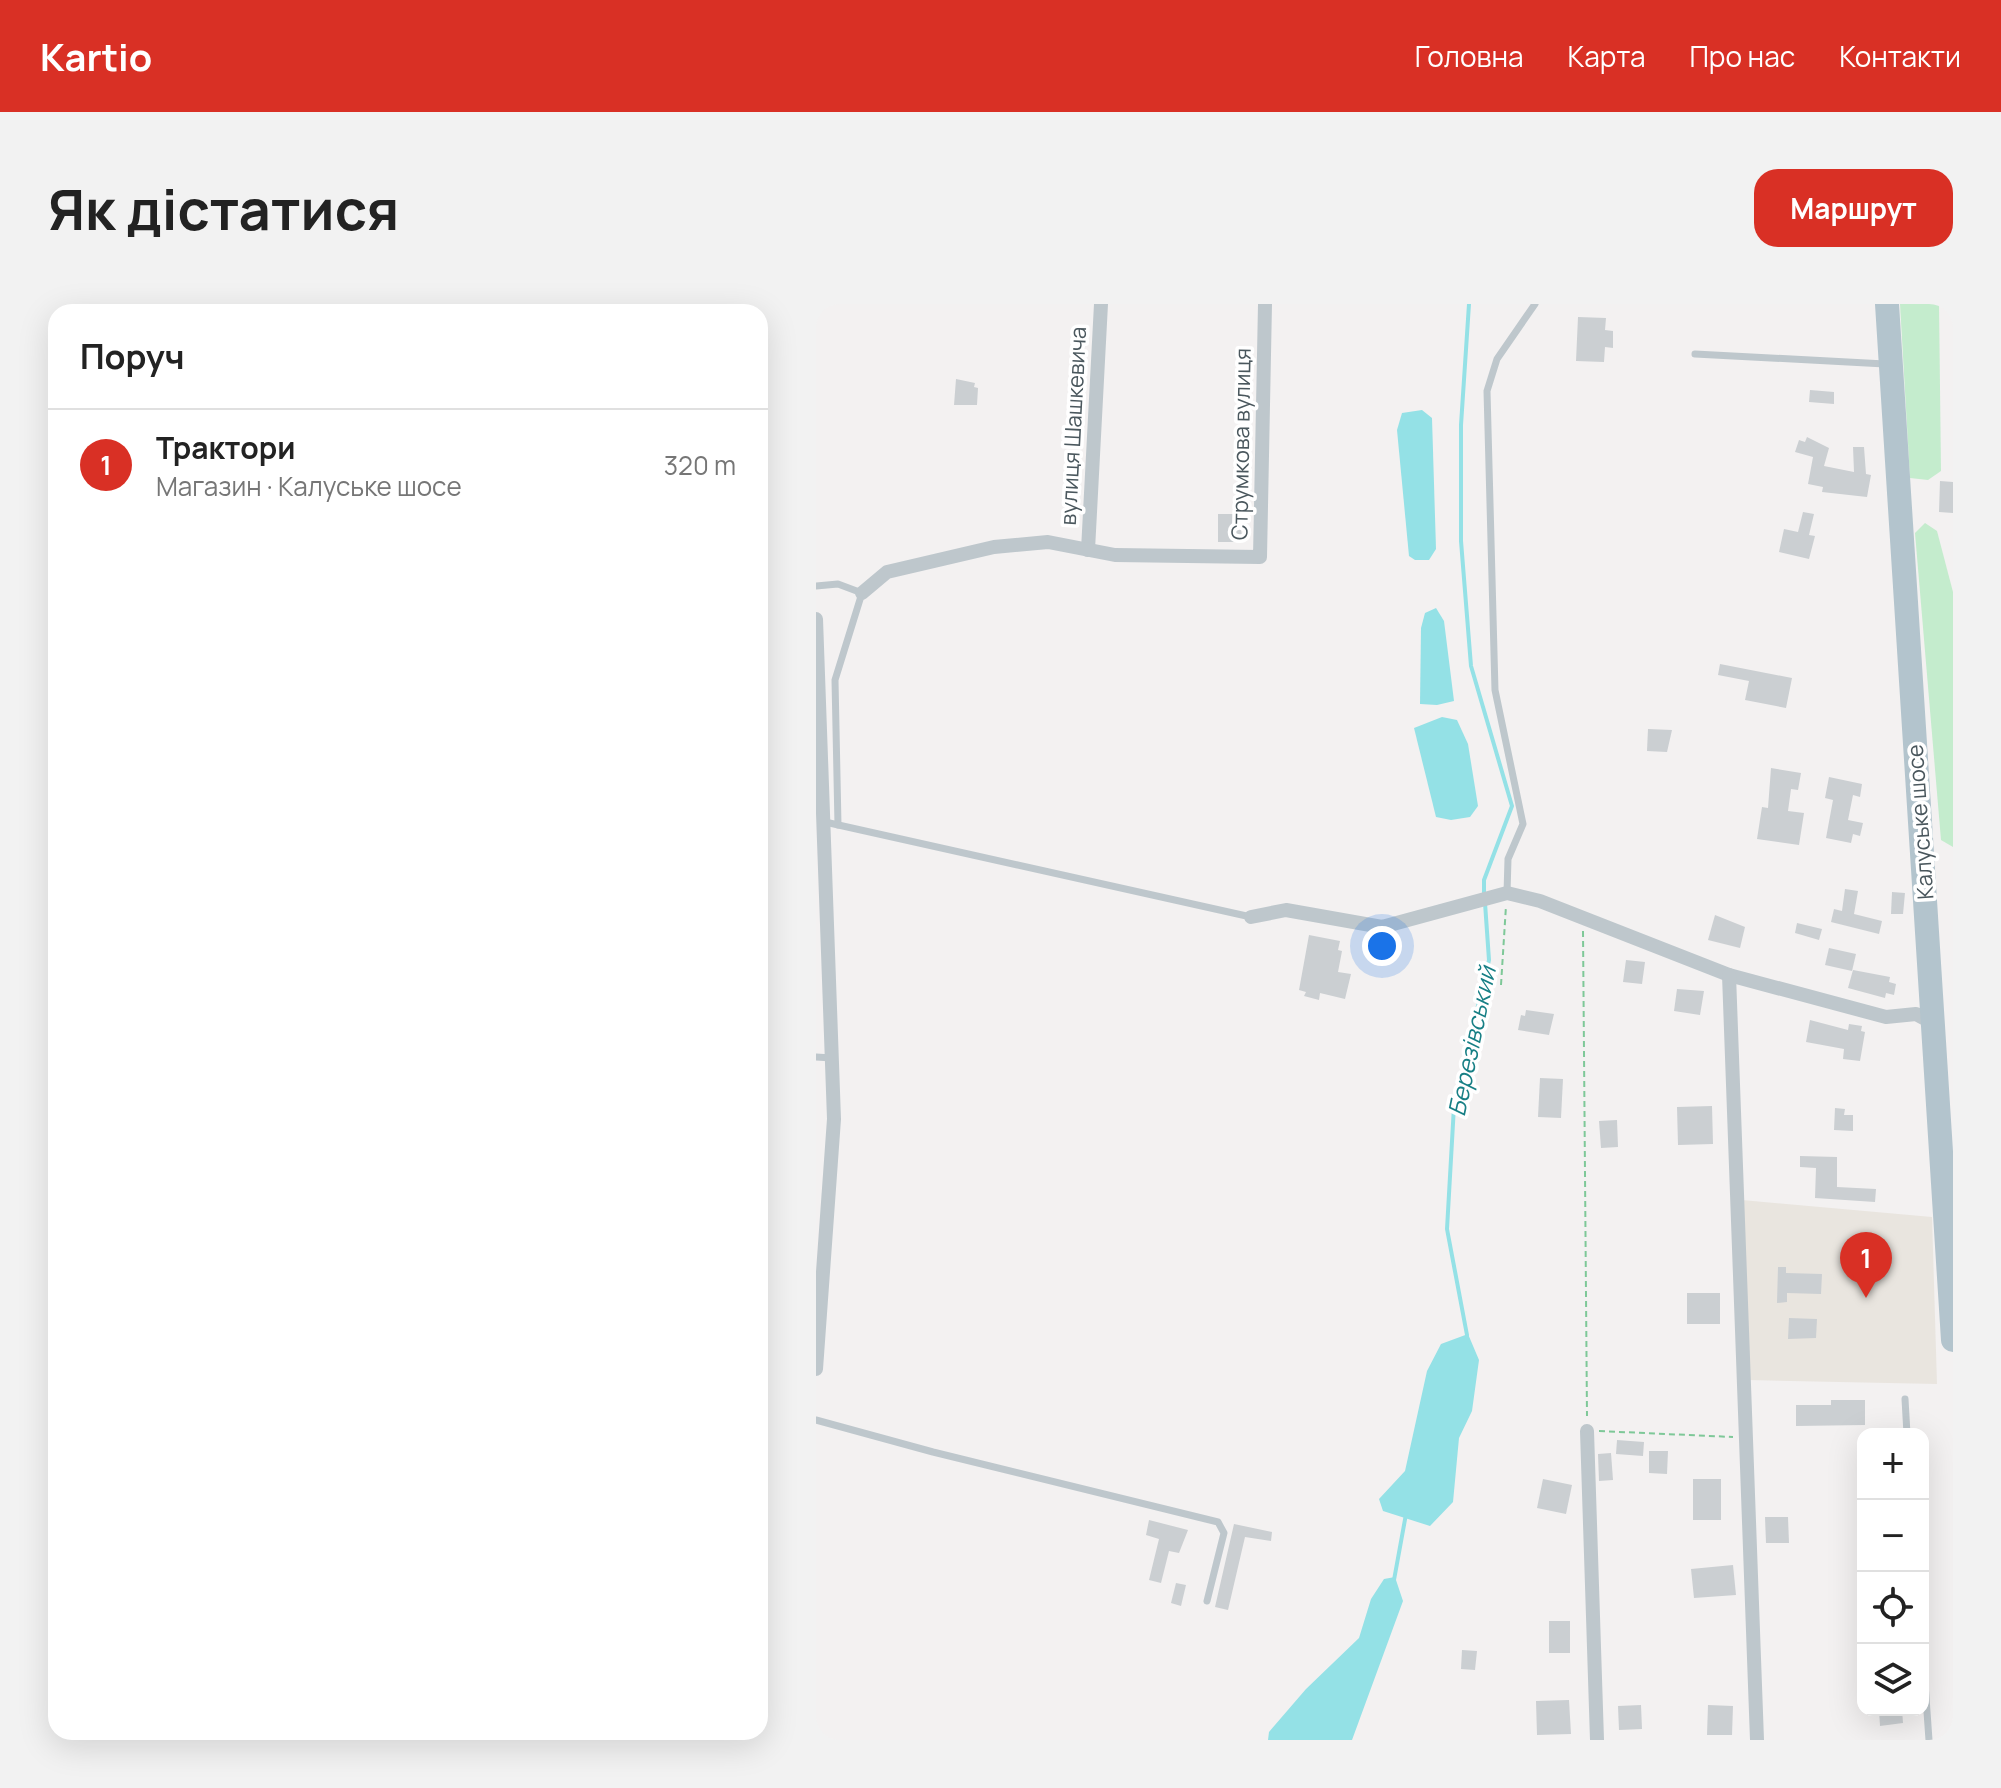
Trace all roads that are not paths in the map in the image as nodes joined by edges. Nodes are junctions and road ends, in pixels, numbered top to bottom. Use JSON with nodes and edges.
{"nodes":[{"id":1,"x":1101,"y":304,"type":"edge"},
{"id":2,"x":1265,"y":304,"type":"edge"},
{"id":3,"x":1535,"y":304,"type":"edge"},
{"id":4,"x":1887,"y":304,"type":"edge"},
{"id":5,"x":1695,"y":354,"type":"dead end"},
{"id":6,"x":1893,"y":365,"type":"junction"},
{"id":7,"x":1088,"y":550,"type":"junction"},
{"id":8,"x":816,"y":586,"type":"edge"},
{"id":9,"x":862,"y":593,"type":"junction"},
{"id":10,"x":816,"y":619,"type":"edge"},
{"id":11,"x":832,"y":824,"type":"junction"},
{"id":12,"x":1507,"y":893,"type":"junction"},
{"id":13,"x":1251,"y":917,"type":"joint"},
{"id":14,"x":1729,"y":975,"type":"junction"},
{"id":15,"x":1933,"y":1023,"type":"junction"},
{"id":16,"x":816,"y":1057,"type":"edge"},
{"id":17,"x":832,"y":1058,"type":"junction"},
{"id":18,"x":1946,"y":1112,"type":"edge"},
{"id":19,"x":1953,"y":1340,"type":"edge"},
{"id":20,"x":816,"y":1369,"type":"edge"},
{"id":21,"x":1905,"y":1399,"type":"dead end"},
{"id":22,"x":816,"y":1420,"type":"edge"},
{"id":23,"x":1907,"y":1428,"type":"edge"},
{"id":24,"x":1587,"y":1431,"type":"road end"},
{"id":25,"x":1207,"y":1601,"type":"dead end"},
{"id":26,"x":1927,"y":1716,"type":"edge"},
{"id":27,"x":1597,"y":1740,"type":"edge"},
{"id":28,"x":1757,"y":1740,"type":"edge"},
{"id":29,"x":1929,"y":1740,"type":"edge"}],
"edges":[{"from":1,"to":7,"type":"street","name":"вулиця Шашкевича"},
{"from":2,"to":7,"type":"street","name":"Струмкова вулиця"},
{"from":3,"to":12,"type":"lane"},
{"from":4,"to":6,"type":"main road","name":"Калуське шосе"},
{"from":5,"to":6,"type":"lane"},
{"from":6,"to":15,"type":"main road","name":"Калуське шосе"},
{"from":7,"to":9,"type":"street","name":"Струмкова вулиця"},
{"from":8,"to":9,"type":"lane"},
{"from":9,"to":11,"type":"lane"},
{"from":10,"to":11,"type":"street"},
{"from":11,"to":13,"type":"lane"},
{"from":11,"to":17,"type":"street"},
{"from":12,"to":13,"type":"street"},
{"from":12,"to":14,"type":"street"},
{"from":14,"to":15,"type":"street"},
{"from":14,"to":28,"type":"street"},
{"from":15,"to":18,"type":"main road","name":"Калуське шосе"},
{"from":16,"to":17,"type":"lane"},
{"from":17,"to":20,"type":"street"},
{"from":18,"to":19,"type":"main road","name":"Калуське шосе"},
{"from":21,"to":23,"type":"lane"},
{"from":22,"to":25,"type":"lane"},
{"from":24,"to":27,"type":"street"},
{"from":26,"to":29,"type":"lane"}]}
